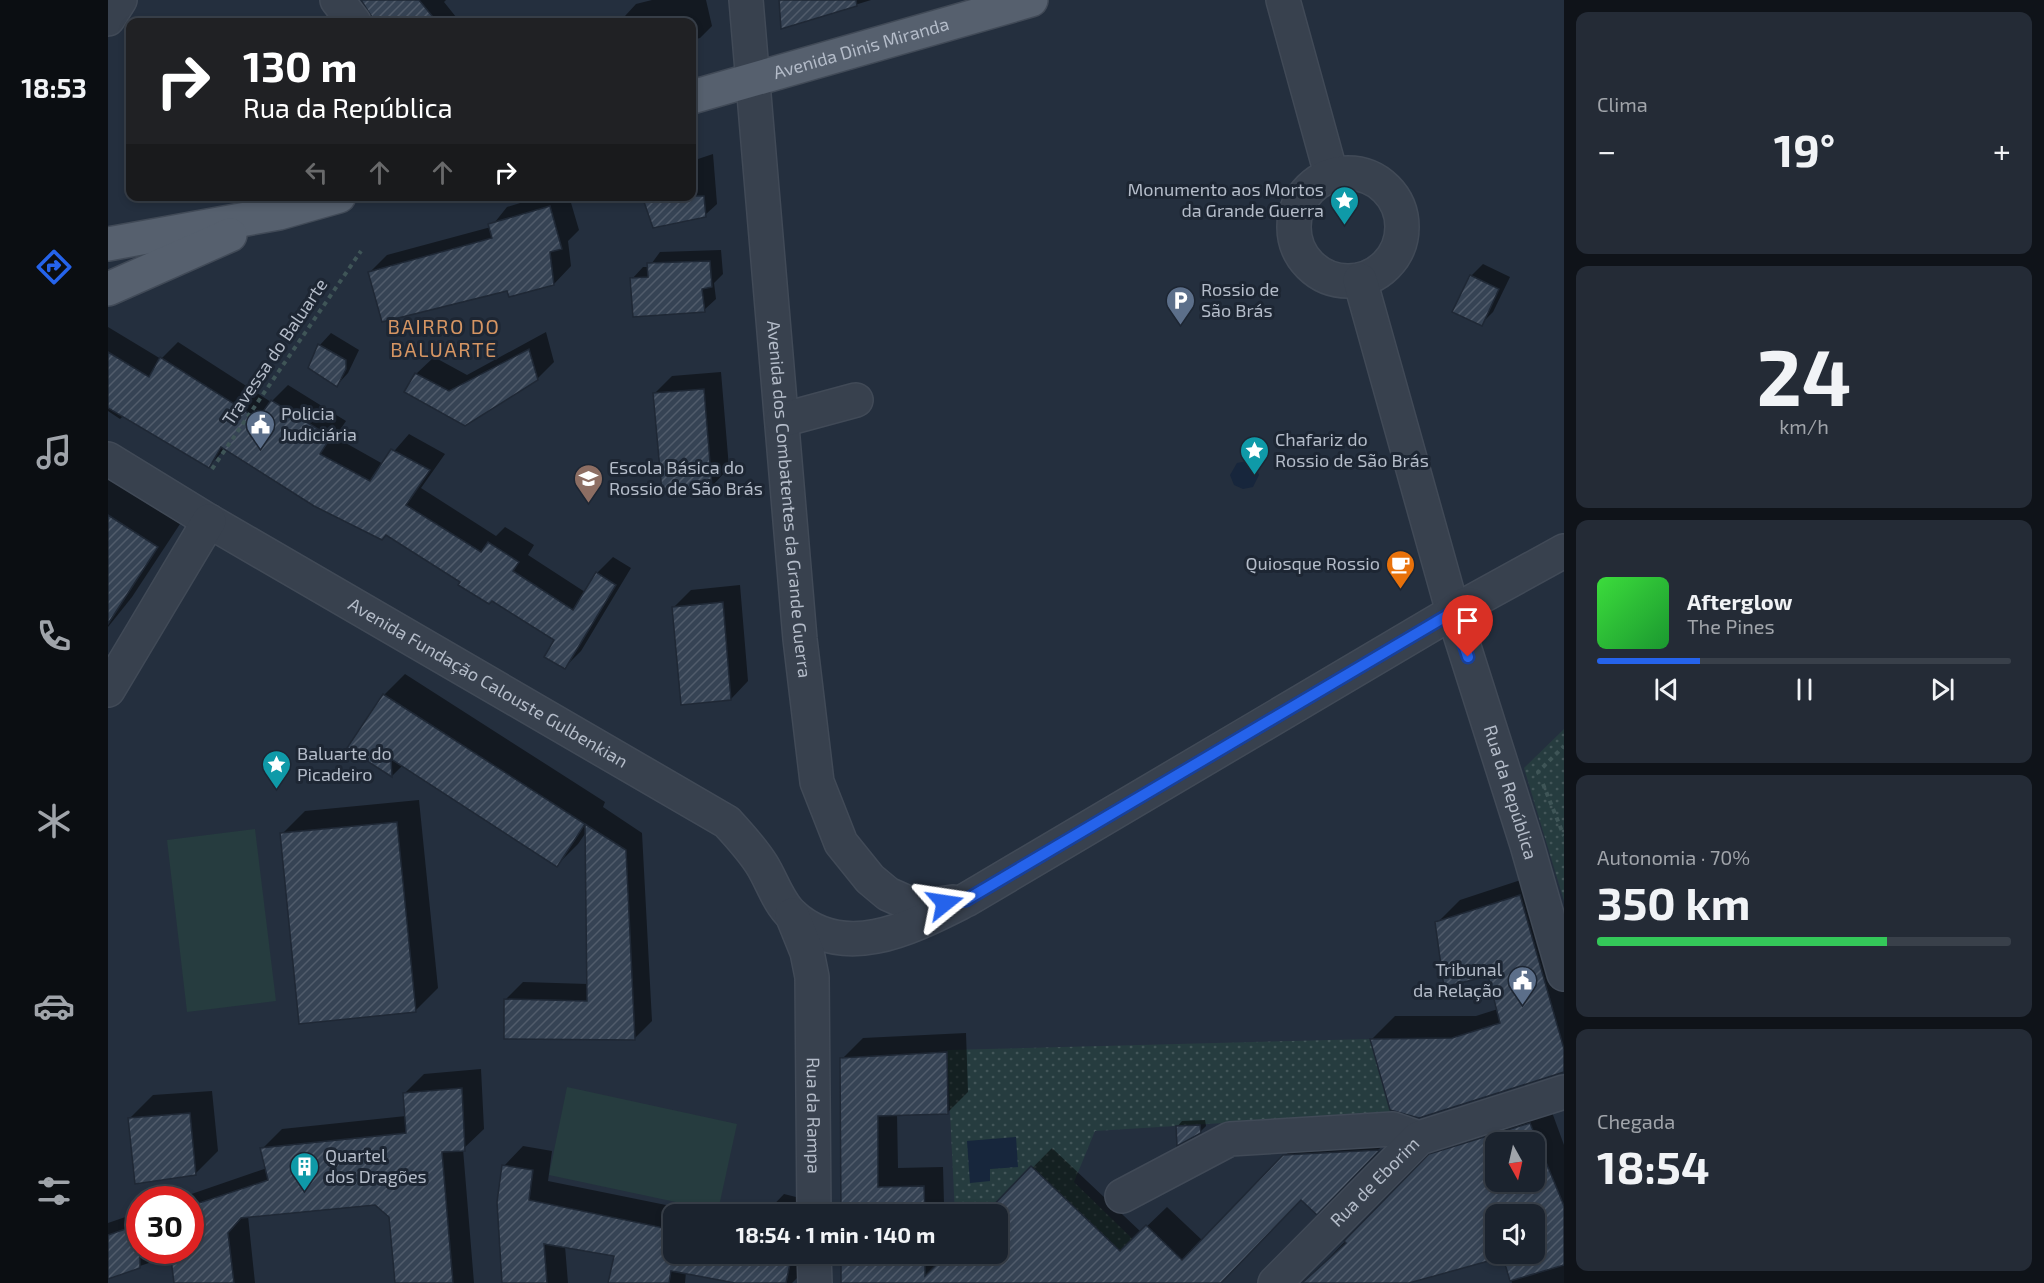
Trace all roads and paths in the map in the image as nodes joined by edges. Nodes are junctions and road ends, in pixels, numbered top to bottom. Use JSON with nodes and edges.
{"nodes":[{"id":1,"x":120,"y":0,"type":"edge"},
{"id":2,"x":337,"y":0,"type":"edge"},
{"id":3,"x":746,"y":0,"type":"edge"},
{"id":4,"x":1031,"y":0,"type":"edge"},
{"id":5,"x":1282,"y":0,"type":"edge"},
{"id":6,"x":351,"y":18,"type":"edge"},
{"id":7,"x":108,"y":20,"type":"edge"},
{"id":8,"x":753,"y":80,"type":"junction"},
{"id":9,"x":696,"y":96,"type":"edge"},
{"id":10,"x":1331,"y":174,"type":"junction"},
{"id":11,"x":321,"y":201,"type":"edge"},
{"id":12,"x":279,"y":213,"type":"junction"},
{"id":13,"x":108,"y":244,"type":"edge"},
{"id":14,"x":361,"y":251,"type":"dead end"},
{"id":15,"x":1360,"y":280,"type":"junction"},
{"id":16,"x":108,"y":289,"type":"edge"},
{"id":17,"x":856,"y":400,"type":"dead end"},
{"id":18,"x":782,"y":420,"type":"junction"},
{"id":19,"x":108,"y":459,"type":"edge"},
{"id":20,"x":212,"y":469,"type":"dead end"},
{"id":21,"x":209,"y":521,"type":"junction"},
{"id":22,"x":1564,"y":551,"type":"edge"},
{"id":23,"x":1453,"y":612,"type":"junction"},
{"id":24,"x":108,"y":690,"type":"edge"},
{"id":25,"x":1564,"y":746,"type":"edge"},
{"id":26,"x":1564,"y":836,"type":"edge"},
{"id":27,"x":966,"y":900,"type":"junction"},
{"id":28,"x":792,"y":915,"type":"junction"},
{"id":29,"x":845,"y":937,"type":"junction"},
{"id":30,"x":1564,"y":974,"type":"edge"},
{"id":31,"x":813,"y":1017,"type":"junction"},
{"id":32,"x":1564,"y":1092,"type":"edge"},
{"id":33,"x":1419,"y":1138,"type":"junction"},
{"id":34,"x":1122,"y":1196,"type":"dead end"},
{"id":35,"x":814,"y":1204,"type":"edge"},
{"id":36,"x":814,"y":1264,"type":"edge"},
{"id":37,"x":815,"y":1283,"type":"edge"},
{"id":38,"x":1275,"y":1283,"type":"edge"}],
"edges":[{"from":1,"to":7,"type":"street"},
{"from":2,"to":6,"type":"street"},
{"from":3,"to":8,"type":"street","name":"Avenida dos Combatentes da Grande Guerra"},
{"from":4,"to":8,"type":"main road","name":"Avenida Dinis Miranda"},
{"from":5,"to":10,"type":"street"},
{"from":8,"to":9,"type":"main road","name":"Avenida Dinis Miranda"},
{"from":8,"to":18,"type":"street","name":"Avenida dos Combatentes da Grande Guerra"},
{"from":10,"to":15,"type":"street"},
{"from":10,"to":15,"type":"street"},
{"from":11,"to":12,"type":"main road"},
{"from":12,"to":13,"type":"main road"},
{"from":12,"to":16,"type":"main road"},
{"from":14,"to":20,"type":"path","name":"Travessa do Baluarte"},
{"from":15,"to":23,"type":"street","name":"Rua da República"},
{"from":17,"to":18,"type":"street"},
{"from":18,"to":27,"type":"street","name":"Avenida dos Combatentes da Grande Guerra"},
{"from":19,"to":21,"type":"street","name":"Avenida Fundação Calouste Gulbenkian"},
{"from":21,"to":24,"type":"street"},
{"from":21,"to":28,"type":"street","name":"Avenida Fundação Calouste Gulbenkian"},
{"from":22,"to":23,"type":"street"},
{"from":23,"to":27,"type":"street"},
{"from":23,"to":30,"type":"street","name":"Rua da República"},
{"from":25,"to":26,"type":"path"},
{"from":27,"to":29,"type":"street"},
{"from":28,"to":29,"type":"street","name":"Avenida Fundação Calouste Gulbenkian"},
{"from":28,"to":31,"type":"street","name":"Rua da Rampa"},
{"from":29,"to":31,"type":"street","name":"Rua da Rampa"},
{"from":31,"to":35,"type":"street","name":"Rua da Rampa"},
{"from":32,"to":33,"type":"street","name":"Rua de Eborim"},
{"from":33,"to":34,"type":"street"},
{"from":33,"to":38,"type":"street","name":"Rua de Eborim"},
{"from":36,"to":37,"type":"street"}]}
